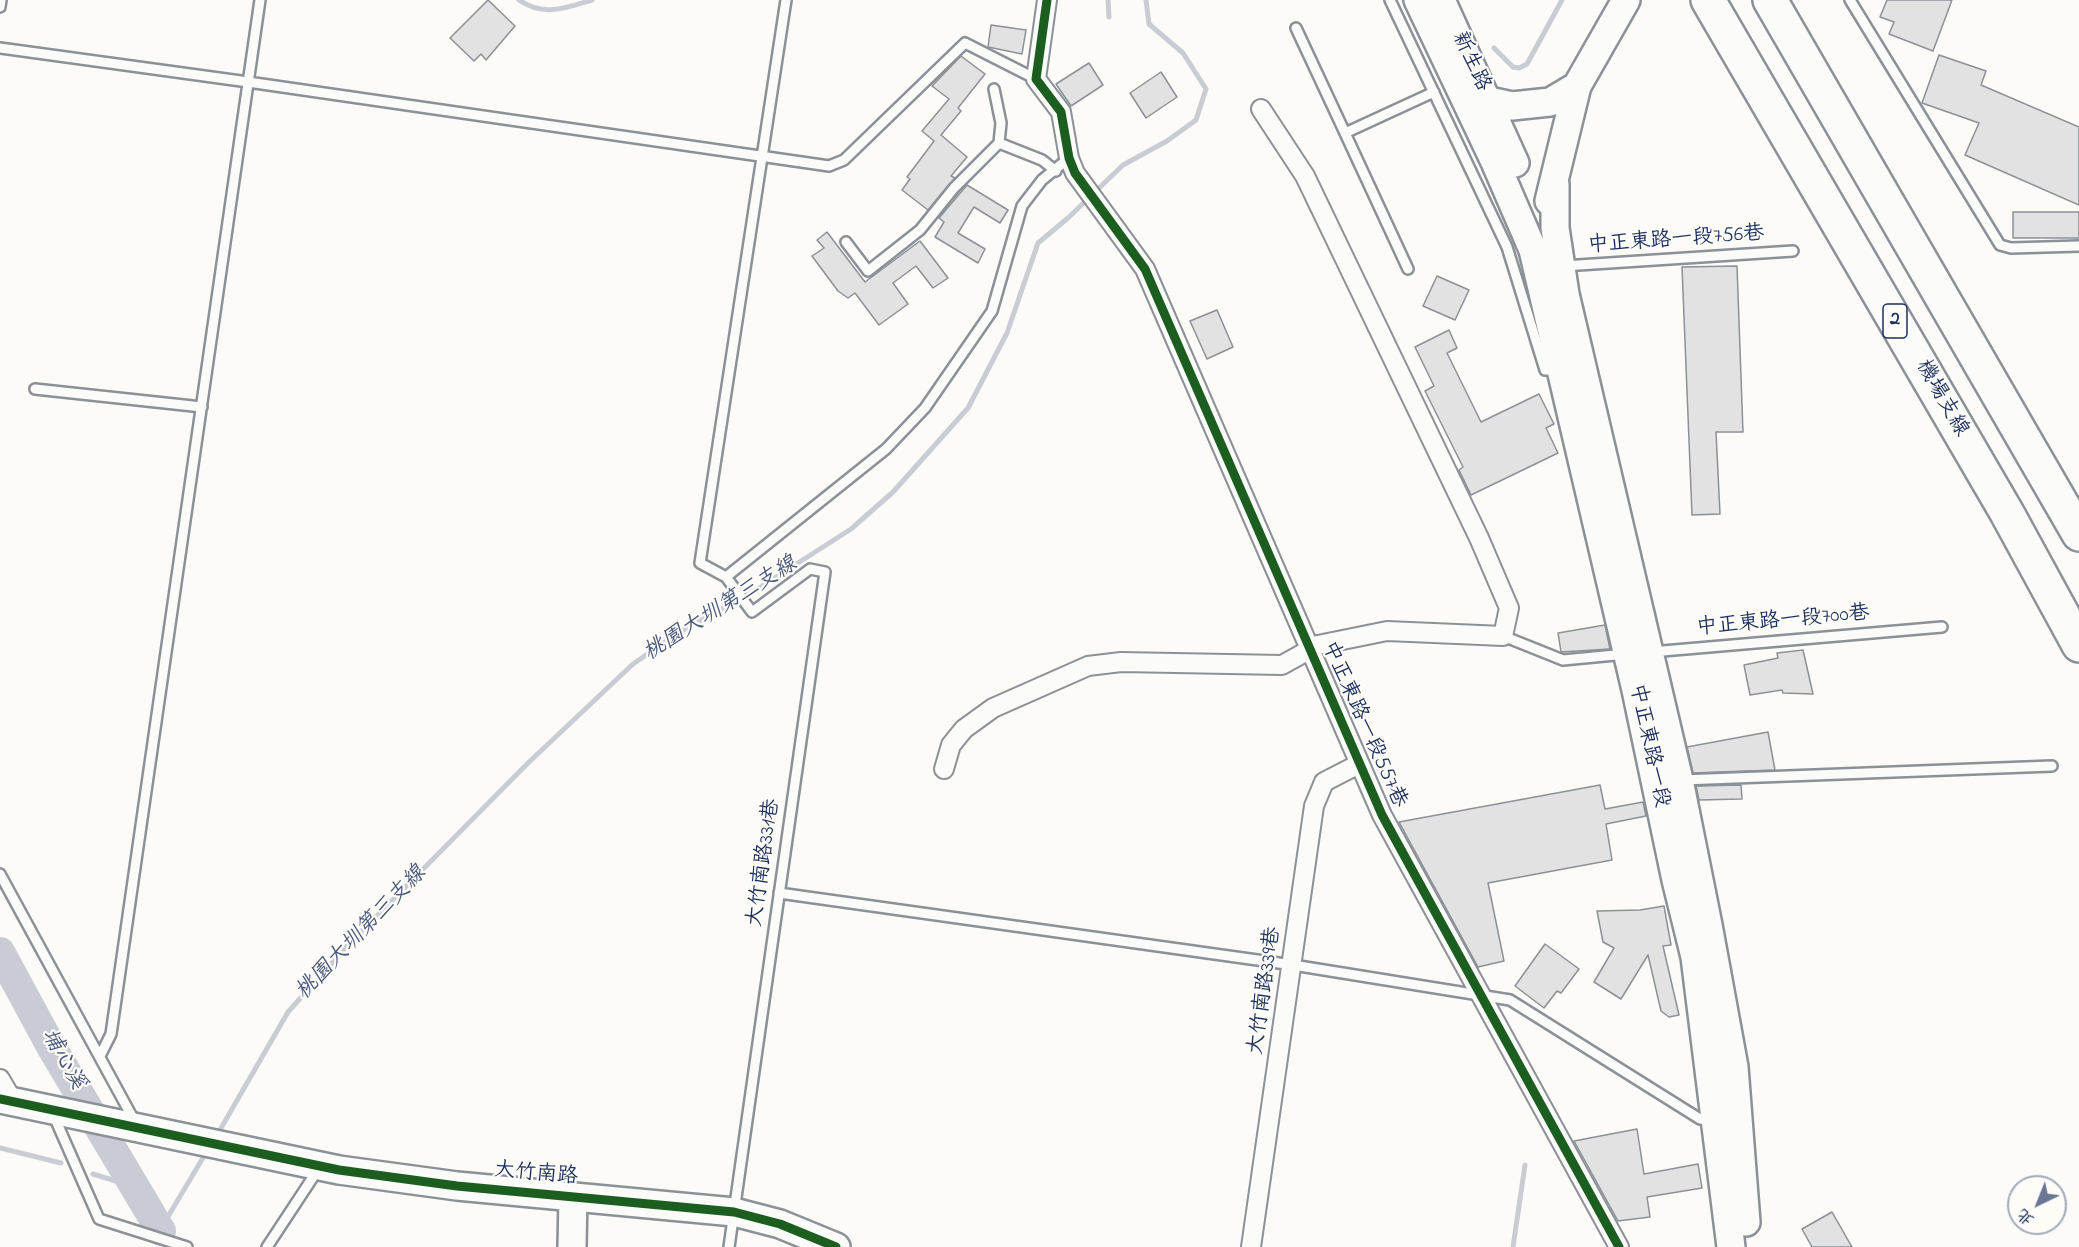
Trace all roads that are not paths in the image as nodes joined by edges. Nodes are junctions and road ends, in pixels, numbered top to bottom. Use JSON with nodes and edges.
{"nodes":[{"id":1,"x":1,"y":0,"type":"edge"},
{"id":2,"x":260,"y":0,"type":"edge"},
{"id":3,"x":786,"y":0,"type":"edge"},
{"id":4,"x":1047,"y":0,"type":"edge"},
{"id":5,"x":1390,"y":0,"type":"edge"},
{"id":6,"x":1418,"y":0,"type":"edge"},
{"id":7,"x":1441,"y":0,"type":"edge"},
{"id":8,"x":1626,"y":0,"type":"edge"},
{"id":9,"x":1708,"y":0,"type":"edge"},
{"id":10,"x":1770,"y":0,"type":"edge"},
{"id":11,"x":1850,"y":0,"type":"edge"},
{"id":12,"x":0,"y":7,"type":"edge"},
{"id":13,"x":1296,"y":28,"type":"dead end"},
{"id":14,"x":0,"y":48,"type":"edge"},
{"id":15,"x":1036,"y":79,"type":"junction"},
{"id":16,"x":247,"y":82,"type":"junction"},
{"id":17,"x":1576,"y":86,"type":"junction"},
{"id":18,"x":994,"y":89,"type":"dead end"},
{"id":19,"x":1434,"y":92,"type":"junction"},
{"id":20,"x":1463,"y":94,"type":"junction"},
{"id":21,"x":1489,"y":102,"type":"junction"},
{"id":22,"x":1261,"y":109,"type":"dead end"},
{"id":23,"x":1345,"y":133,"type":"junction"},
{"id":24,"x":999,"y":143,"type":"junction"},
{"id":25,"x":760,"y":157,"type":"junction"},
{"id":26,"x":1072,"y":165,"type":"junction"},
{"id":27,"x":1056,"y":171,"type":"junction"},
{"id":28,"x":1555,"y":184,"type":"junction"},
{"id":29,"x":1541,"y":224,"type":"junction"},
{"id":30,"x":846,"y":242,"type":"dead end"},
{"id":31,"x":2079,"y":246,"type":"edge"},
{"id":32,"x":1533,"y":250,"type":"junction"},
{"id":33,"x":1794,"y":251,"type":"dead end"},
{"id":34,"x":1561,"y":266,"type":"junction"},
{"id":35,"x":1408,"y":269,"type":"dead end"},
{"id":36,"x":1572,"y":369,"type":"junction"},
{"id":37,"x":35,"y":388,"type":"dead end"},
{"id":38,"x":202,"y":407,"type":"junction"},
{"id":39,"x":2079,"y":534,"type":"edge"},
{"id":40,"x":726,"y":577,"type":"junction"},
{"id":41,"x":1942,"y":627,"type":"dead end"},
{"id":42,"x":1503,"y":636,"type":"junction"},
{"id":43,"x":2079,"y":645,"type":"edge"},
{"id":44,"x":1310,"y":650,"type":"junction"},
{"id":45,"x":1638,"y":653,"type":"junction"},
{"id":46,"x":1359,"y":764,"type":"junction"},
{"id":47,"x":2052,"y":766,"type":"dead end"},
{"id":48,"x":944,"y":769,"type":"dead end"},
{"id":49,"x":1679,"y":780,"type":"junction"},
{"id":50,"x":0,"y":874,"type":"edge"},
{"id":51,"x":779,"y":893,"type":"junction"},
{"id":52,"x":1293,"y":965,"type":"junction"},
{"id":53,"x":1478,"y":993,"type":"junction"},
{"id":54,"x":100,"y":1056,"type":"junction"},
{"id":55,"x":4,"y":1093,"type":"edge"},
{"id":56,"x":58,"y":1110,"type":"junction"},
{"id":57,"x":1718,"y":1123,"type":"junction"},
{"id":58,"x":133,"y":1126,"type":"junction"},
{"id":59,"x":320,"y":1166,"type":"junction"},
{"id":60,"x":573,"y":1197,"type":"junction"},
{"id":61,"x":734,"y":1212,"type":"junction"},
{"id":62,"x":187,"y":1247,"type":"edge"},
{"id":63,"x":267,"y":1247,"type":"edge"},
{"id":64,"x":572,"y":1247,"type":"edge"},
{"id":65,"x":729,"y":1247,"type":"edge"},
{"id":66,"x":836,"y":1247,"type":"edge"},
{"id":67,"x":1251,"y":1247,"type":"edge"},
{"id":68,"x":1618,"y":1247,"type":"edge"},
{"id":69,"x":1731,"y":1247,"type":"edge"},
{"id":70,"x":1748,"y":1247,"type":"edge"}],
"edges":[{"from":1,"to":12,"type":"lane"},
{"from":2,"to":16,"type":"lane"},
{"from":3,"to":25,"type":"lane"},
{"from":4,"to":15,"type":"street"},
{"from":5,"to":19,"type":"lane"},
{"from":6,"to":20,"type":"main road","name":"新生路"},
{"from":7,"to":21,"type":"main road","name":"新生路"},
{"from":8,"to":17,"type":"main road"},
{"from":9,"to":43,"type":"highway","name":"機場支線","number":"2"},
{"from":10,"to":39,"type":"highway"},
{"from":11,"to":31,"type":"lane"},
{"from":13,"to":23,"type":"lane"},
{"from":14,"to":16,"type":"lane"},
{"from":15,"to":25,"type":"lane"},
{"from":15,"to":26,"type":"street"},
{"from":16,"to":25,"type":"lane"},
{"from":16,"to":38,"type":"lane"},
{"from":17,"to":21,"type":"main road"},
{"from":17,"to":28,"type":"main road","name":"中正東路一段"},
{"from":18,"to":24,"type":"lane"},
{"from":19,"to":23,"type":"lane"},
{"from":19,"to":36,"type":"lane"},
{"from":20,"to":21,"type":"main road","name":"新生路"},
{"from":20,"to":32,"type":"main road","name":"中正東路一段"},
{"from":21,"to":29,"type":"main road","name":"中正東路一段"},
{"from":22,"to":42,"type":"street"},
{"from":23,"to":35,"type":"lane"},
{"from":24,"to":27,"type":"lane"},
{"from":24,"to":30,"type":"lane"},
{"from":25,"to":40,"type":"lane"},
{"from":26,"to":27,"type":"lane"},
{"from":26,"to":44,"type":"street","name":"中正東路一段557巷"},
{"from":27,"to":40,"type":"lane"},
{"from":28,"to":29,"type":"main road","name":"中正東路一段"},
{"from":28,"to":34,"type":"main road","name":"中正東路一段"},
{"from":29,"to":32,"type":"main road","name":"中正東路一段"},
{"from":29,"to":36,"type":"main road","name":"中正東路一段"},
{"from":32,"to":36,"type":"main road","name":"中正東路一段"},
{"from":33,"to":34,"type":"lane","name":"中正東路一段756巷"},
{"from":34,"to":36,"type":"main road","name":"中正東路一段"},
{"from":36,"to":45,"type":"main road","name":"中正東路一段"},
{"from":37,"to":38,"type":"lane"},
{"from":38,"to":54,"type":"lane"},
{"from":40,"to":51,"type":"lane","name":"大竹南路331巷"},
{"from":41,"to":45,"type":"lane","name":"中正東路一段700巷"},
{"from":42,"to":44,"type":"street"},
{"from":42,"to":45,"type":"lane","name":"中正東路一段700巷"},
{"from":44,"to":46,"type":"street","name":"中正東路一段557巷"},
{"from":44,"to":48,"type":"street"},
{"from":45,"to":49,"type":"main road","name":"中正東路一段"},
{"from":45,"to":57,"type":"main road","name":"中正東路一段"},
{"from":46,"to":52,"type":"street","name":"大竹南路339巷"},
{"from":46,"to":53,"type":"street","name":"中正東路一段557巷"},
{"from":47,"to":49,"type":"lane"},
{"from":49,"to":70,"type":"main road","name":"中正東路一段"},
{"from":50,"to":54,"type":"lane"},
{"from":51,"to":52,"type":"lane"},
{"from":51,"to":61,"type":"lane","name":"大竹南路331巷"},
{"from":52,"to":53,"type":"lane"},
{"from":52,"to":67,"type":"street","name":"大竹南路339巷"},
{"from":53,"to":57,"type":"lane"},
{"from":53,"to":68,"type":"street","name":"中正東路一段557巷"},
{"from":54,"to":58,"type":"lane"},
{"from":55,"to":56,"type":"main road"},
{"from":56,"to":58,"type":"main road"},
{"from":56,"to":62,"type":"lane"},
{"from":57,"to":69,"type":"main road","name":"中正東路一段"},
{"from":58,"to":59,"type":"main road","name":"大竹南路"},
{"from":59,"to":60,"type":"main road","name":"大竹南路"},
{"from":59,"to":63,"type":"lane"},
{"from":60,"to":61,"type":"main road","name":"大竹南路"},
{"from":60,"to":64,"type":"main road"},
{"from":61,"to":65,"type":"lane","name":"大竹南路331巷"},
{"from":61,"to":66,"type":"main road","name":"大竹南路"}]}
